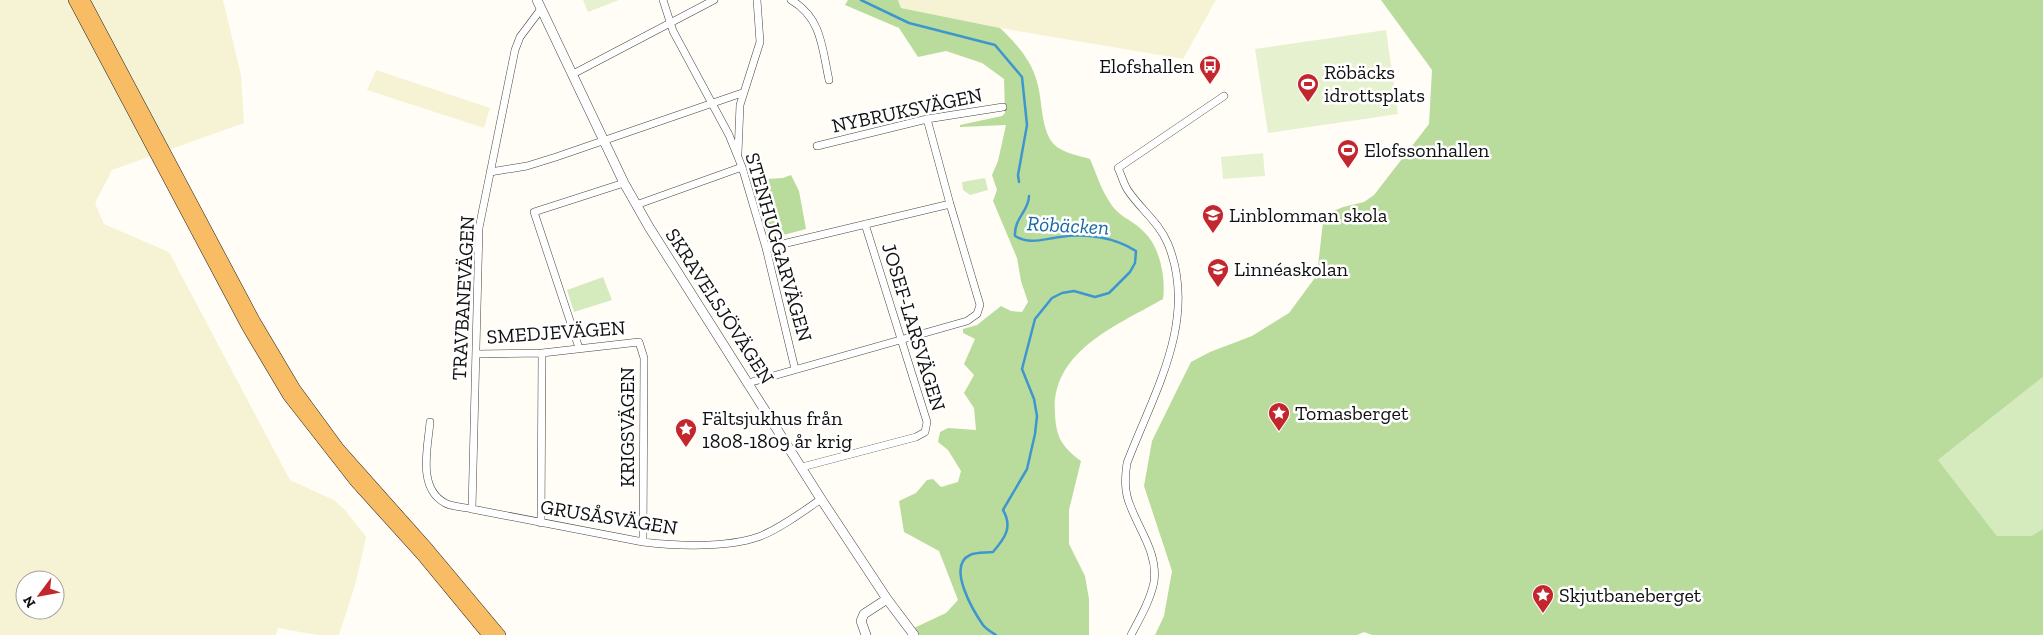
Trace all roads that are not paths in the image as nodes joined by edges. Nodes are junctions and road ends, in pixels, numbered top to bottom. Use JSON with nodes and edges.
{"nodes":[{"id":1,"x":74,"y":0,"type":"edge"},
{"id":2,"x":84,"y":0,"type":"edge"},
{"id":3,"x":537,"y":0,"type":"edge"},
{"id":4,"x":663,"y":0,"type":"edge"},
{"id":5,"x":714,"y":0,"type":"edge"},
{"id":6,"x":757,"y":0,"type":"edge"},
{"id":7,"x":792,"y":0,"type":"edge"},
{"id":8,"x":541,"y":9,"type":"junction"},
{"id":9,"x":669,"y":23,"type":"junction"},
{"id":10,"x":572,"y":74,"type":"junction"},
{"id":11,"x":829,"y":80,"type":"dead end"},
{"id":12,"x":742,"y":93,"type":"junction"},
{"id":13,"x":1224,"y":96,"type":"dead end"},
{"id":14,"x":711,"y":103,"type":"junction"},
{"id":15,"x":1003,"y":107,"type":"dead end"},
{"id":16,"x":927,"y":119,"type":"junction"},
{"id":17,"x":604,"y":141,"type":"junction"},
{"id":18,"x":818,"y":146,"type":"dead end"},
{"id":19,"x":738,"y":156,"type":"junction"},
{"id":20,"x":742,"y":167,"type":"junction"},
{"id":21,"x":490,"y":172,"type":"junction"},
{"id":22,"x":624,"y":183,"type":"junction"},
{"id":23,"x":950,"y":204,"type":"junction"},
{"id":24,"x":636,"y":205,"type":"junction"},
{"id":25,"x":866,"y":224,"type":"junction"},
{"id":26,"x":766,"y":248,"type":"junction"},
{"id":27,"x":902,"y":341,"type":"junction"},
{"id":28,"x":639,"y":342,"type":"joint"},
{"id":29,"x":579,"y":348,"type":"junction"},
{"id":30,"x":476,"y":354,"type":"junction"},
{"id":31,"x":542,"y":354,"type":"junction"},
{"id":32,"x":795,"y":368,"type":"junction"},
{"id":33,"x":748,"y":383,"type":"junction"},
{"id":34,"x":430,"y":422,"type":"dead end"},
{"id":35,"x":802,"y":467,"type":"junction"},
{"id":36,"x":822,"y":500,"type":"junction"},
{"id":37,"x":472,"y":509,"type":"junction"},
{"id":38,"x":541,"y":523,"type":"junction"},
{"id":39,"x":642,"y":542,"type":"junction"},
{"id":40,"x":887,"y":599,"type":"junction"},
{"id":41,"x":488,"y":635,"type":"edge"},
{"id":42,"x":500,"y":635,"type":"edge"},
{"id":43,"x":866,"y":635,"type":"edge"},
{"id":44,"x":914,"y":635,"type":"edge"},
{"id":45,"x":1131,"y":635,"type":"edge"}],
"edges":[{"from":1,"to":41,"type":"highway"},
{"from":2,"to":42,"type":"highway"},
{"from":3,"to":8,"type":"street","name":"SKRAVELSJÖVÄGEN"},
{"from":4,"to":9,"type":"street","name":"STENHUGGARVÄGEN"},
{"from":5,"to":9,"type":"street"},
{"from":6,"to":12,"type":"street"},
{"from":7,"to":11,"type":"street"},
{"from":8,"to":10,"type":"street","name":"SKRAVELSJÖVÄGEN"},
{"from":8,"to":21,"type":"street","name":"TRAVBANEVÄGEN"},
{"from":9,"to":10,"type":"street"},
{"from":9,"to":14,"type":"street","name":"STENHUGGARVÄGEN"},
{"from":10,"to":17,"type":"street","name":"SKRAVELSJÖVÄGEN"},
{"from":12,"to":14,"type":"street"},
{"from":12,"to":19,"type":"street"},
{"from":13,"to":45,"type":"street"},
{"from":14,"to":17,"type":"street"},
{"from":14,"to":19,"type":"street","name":"STENHUGGARVÄGEN"},
{"from":15,"to":16,"type":"street","name":"NYBRUKSVÄGEN"},
{"from":16,"to":18,"type":"street","name":"NYBRUKSVÄGEN"},
{"from":16,"to":23,"type":"street"},
{"from":17,"to":21,"type":"street"},
{"from":17,"to":22,"type":"street","name":"SKRAVELSJÖVÄGEN"},
{"from":19,"to":20,"type":"street","name":"STENHUGGARVÄGEN"},
{"from":20,"to":24,"type":"street"},
{"from":20,"to":26,"type":"street","name":"STENHUGGARVÄGEN"},
{"from":21,"to":30,"type":"street","name":"TRAVBANEVÄGEN"},
{"from":22,"to":24,"type":"street","name":"SKRAVELSJÖVÄGEN"},
{"from":22,"to":29,"type":"street"},
{"from":23,"to":25,"type":"street"},
{"from":23,"to":27,"type":"street"},
{"from":24,"to":33,"type":"street","name":"SKRAVELSJÖVÄGEN"},
{"from":25,"to":26,"type":"street"},
{"from":25,"to":27,"type":"street","name":"JOSEF-LARSVÄGEN"},
{"from":26,"to":32,"type":"street","name":"STENHUGGARVÄGEN"},
{"from":27,"to":32,"type":"street"},
{"from":27,"to":35,"type":"street","name":"JOSEF-LARSVÄGEN"},
{"from":28,"to":29,"type":"street","name":"SMEDJEVÄGEN"},
{"from":28,"to":39,"type":"street","name":"KRIGSVÄGEN"},
{"from":29,"to":31,"type":"street","name":"SMEDJEVÄGEN"},
{"from":30,"to":31,"type":"street","name":"SMEDJEVÄGEN"},
{"from":30,"to":37,"type":"street","name":"TRAVBANEVÄGEN"},
{"from":31,"to":38,"type":"street"},
{"from":32,"to":33,"type":"street"},
{"from":33,"to":35,"type":"street","name":"SKRAVELSJÖVÄGEN"},
{"from":34,"to":37,"type":"street","name":"GRUSÅSVÄGEN"},
{"from":35,"to":36,"type":"street","name":"SKRAVELSJÖVÄGEN"},
{"from":36,"to":39,"type":"street","name":"GRUSÅSVÄGEN"},
{"from":36,"to":40,"type":"street","name":"SKRAVELSJÖVÄGEN"},
{"from":37,"to":38,"type":"street","name":"GRUSÅSVÄGEN"},
{"from":38,"to":39,"type":"street","name":"GRUSÅSVÄGEN"},
{"from":40,"to":43,"type":"street"},
{"from":40,"to":44,"type":"street","name":"SKRAVELSJÖVÄGEN"}]}
